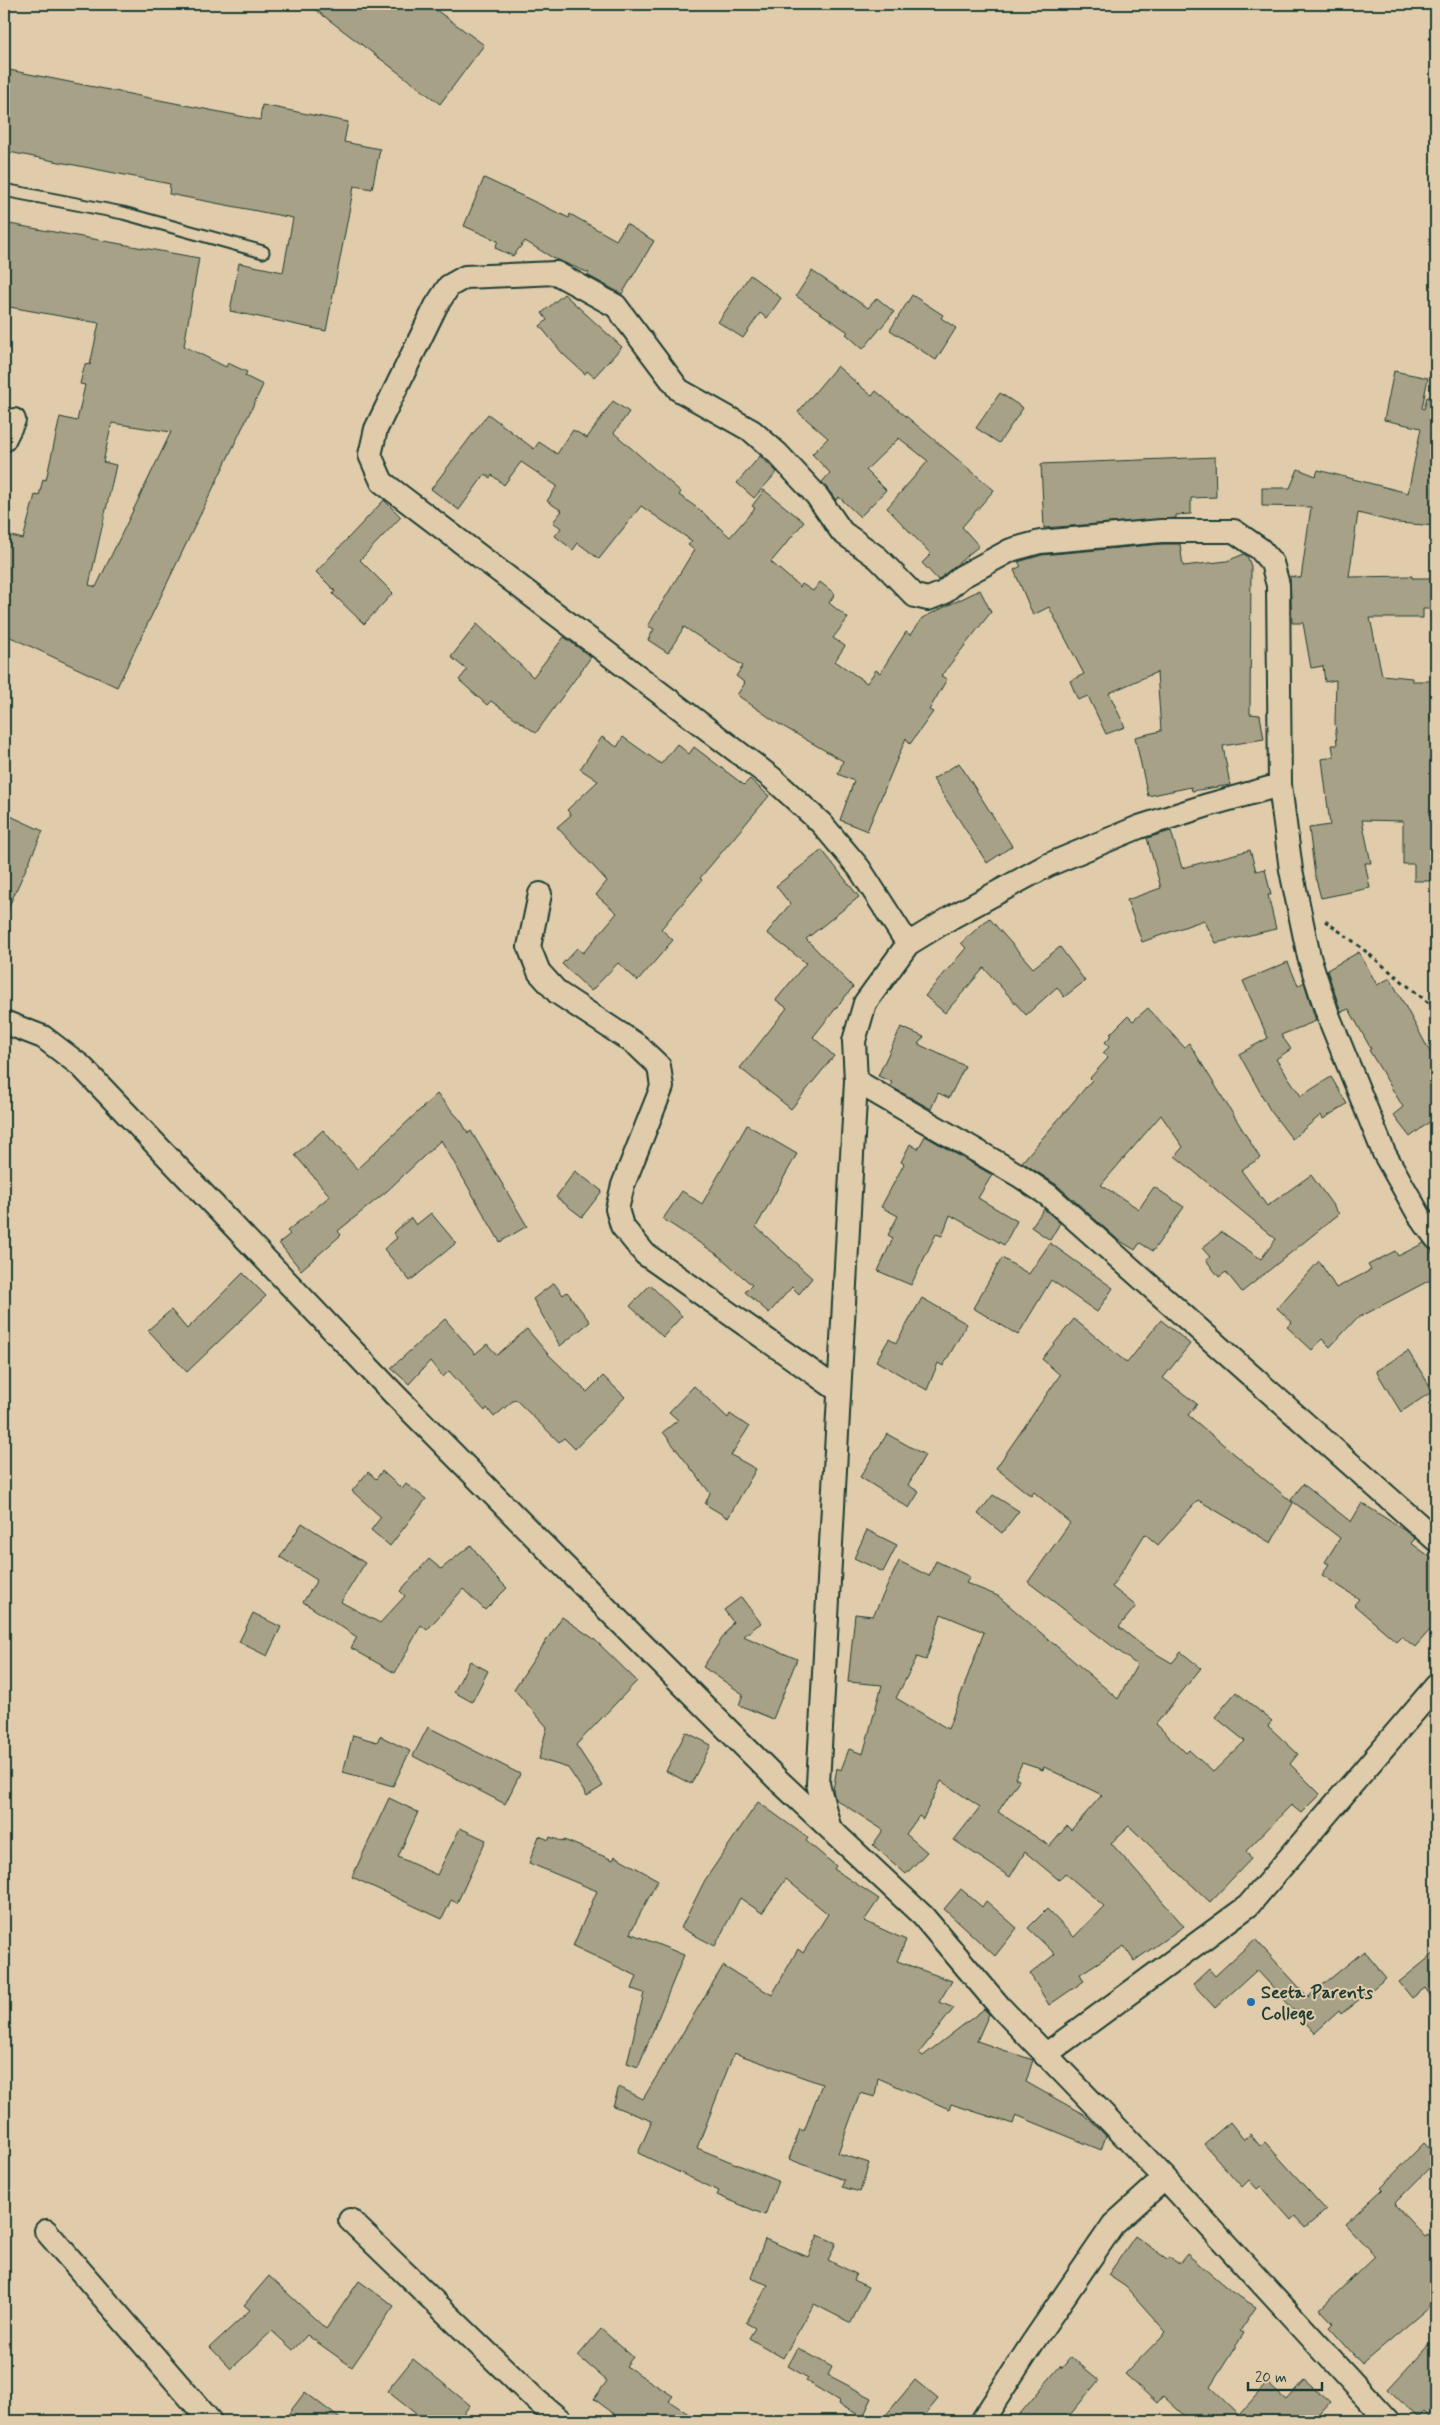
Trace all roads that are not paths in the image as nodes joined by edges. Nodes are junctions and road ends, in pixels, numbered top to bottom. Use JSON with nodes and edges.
{"nodes":[{"id":1,"x":4,"y":190,"type":"edge"},
{"id":2,"x":263,"y":252,"type":"dead end"},
{"id":3,"x":14,"y":420,"type":"dead end"},
{"id":4,"x":4,"y":440,"type":"edge"},
{"id":5,"x":1280,"y":785,"type":"junction"},
{"id":6,"x":540,"y":894,"type":"dead end"},
{"id":7,"x":908,"y":944,"type":"junction"},
{"id":8,"x":4,"y":1022,"type":"edge"},
{"id":9,"x":856,"y":1081,"type":"junction"},
{"id":10,"x":1436,"y":1238,"type":"edge"},
{"id":11,"x":838,"y":1390,"type":"junction"},
{"id":12,"x":1436,"y":1540,"type":"edge"},
{"id":13,"x":1436,"y":1686,"type":"edge"},
{"id":14,"x":829,"y":1826,"type":"junction"},
{"id":15,"x":1045,"y":2055,"type":"junction"},
{"id":16,"x":1165,"y":2178,"type":"junction"},
{"id":17,"x":350,"y":2220,"type":"dead end"},
{"id":18,"x":46,"y":2231,"type":"dead end"},
{"id":19,"x":210,"y":2421,"type":"edge"},
{"id":20,"x":562,"y":2421,"type":"edge"},
{"id":21,"x":982,"y":2421,"type":"edge"},
{"id":22,"x":1388,"y":2421,"type":"edge"}],
"edges":[{"from":1,"to":2,"type":"lane"},
{"from":3,"to":4,"type":"street"},
{"from":5,"to":7,"type":"street"},
{"from":5,"to":7,"type":"street"},
{"from":5,"to":10,"type":"street"},
{"from":6,"to":11,"type":"street"},
{"from":7,"to":9,"type":"street"},
{"from":8,"to":14,"type":"street"},
{"from":9,"to":11,"type":"street"},
{"from":9,"to":12,"type":"street"},
{"from":11,"to":14,"type":"street"},
{"from":13,"to":15,"type":"street"},
{"from":14,"to":15,"type":"street"},
{"from":15,"to":16,"type":"street"},
{"from":16,"to":21,"type":"street"},
{"from":16,"to":22,"type":"street"},
{"from":17,"to":20,"type":"street"},
{"from":18,"to":19,"type":"street"}]}
